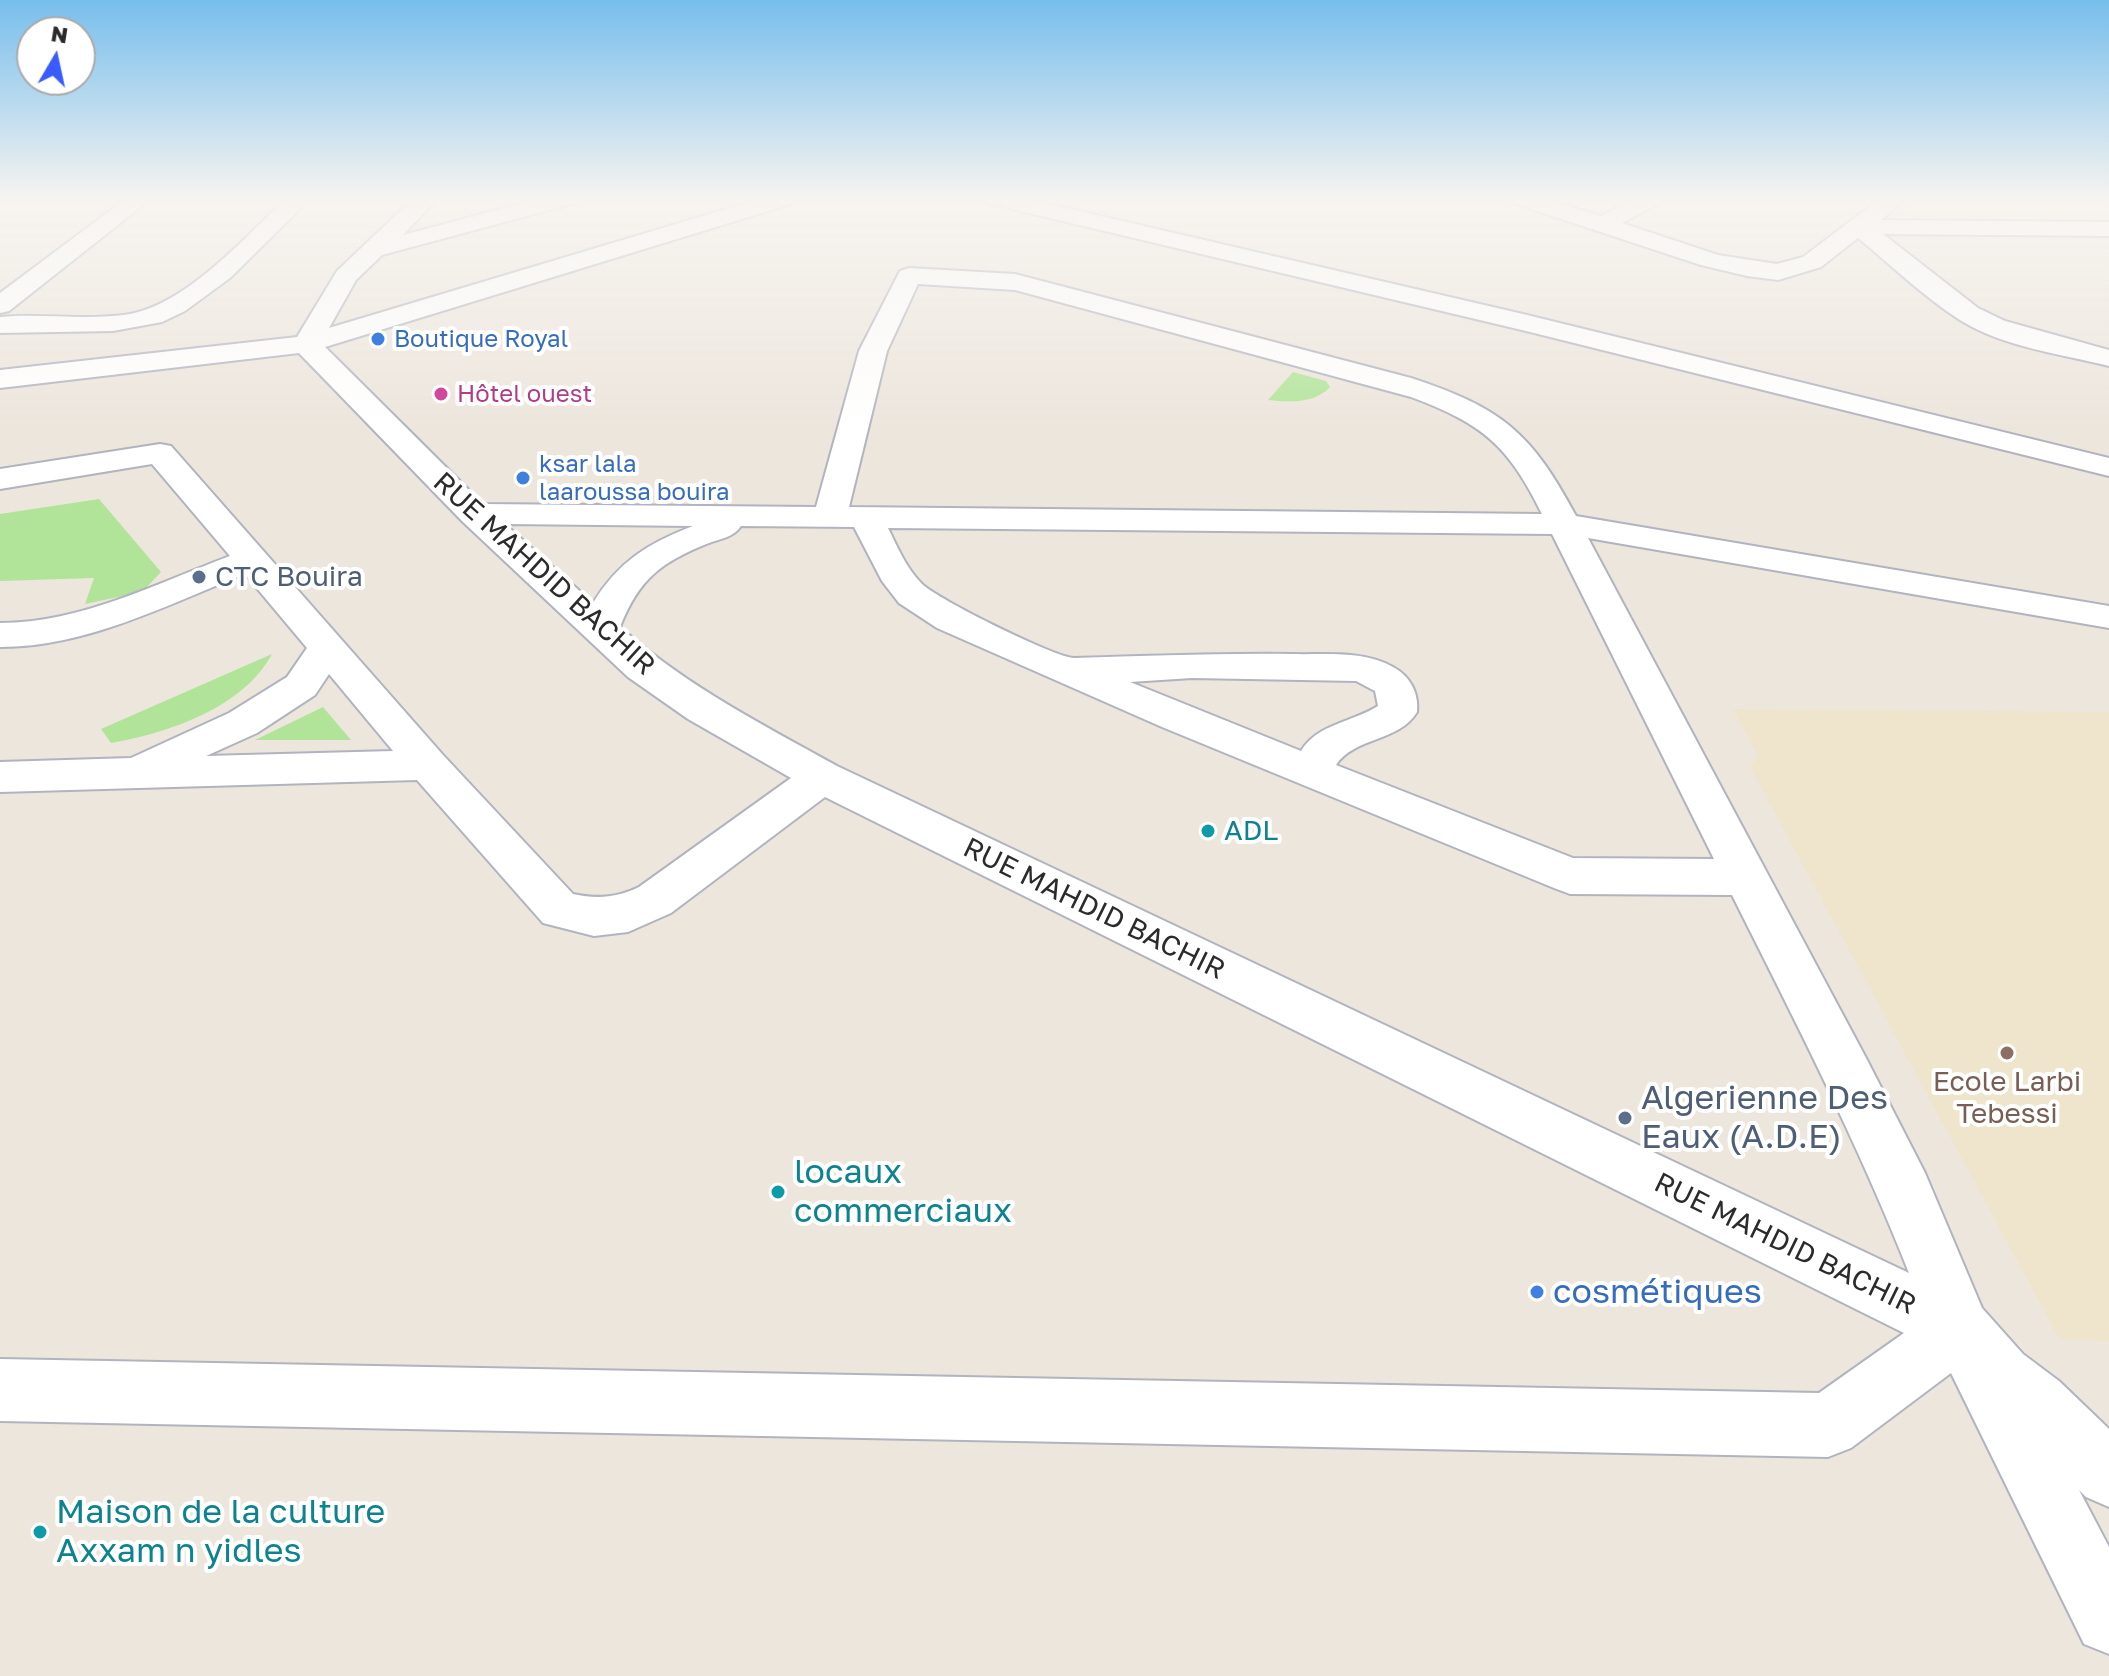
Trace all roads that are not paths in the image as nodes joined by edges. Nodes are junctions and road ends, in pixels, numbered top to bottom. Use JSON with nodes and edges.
{"nodes":[{"id":1,"x":38,"y":276,"type":"edge"},
{"id":2,"x":214,"y":276,"type":"edge"},
{"id":3,"x":346,"y":276,"type":"edge"},
{"id":4,"x":526,"y":276,"type":"edge"},
{"id":5,"x":909,"y":276,"type":"edge"},
{"id":6,"x":913,"y":276,"type":"edge"},
{"id":7,"x":1328,"y":276,"type":"edge"},
{"id":8,"x":1921,"y":276,"type":"edge"},
{"id":9,"x":0,"y":305,"type":"edge"},
{"id":10,"x":0,"y":325,"type":"edge"},
{"id":11,"x":306,"y":344,"type":"junction"},
{"id":12,"x":2109,"y":358,"type":"edge"},
{"id":13,"x":0,"y":379,"type":"edge"},
{"id":14,"x":2109,"y":467,"type":"edge"},
{"id":15,"x":0,"y":479,"type":"edge"},
{"id":16,"x":474,"y":514,"type":"junction"},
{"id":17,"x":748,"y":518,"type":"junction"},
{"id":18,"x":848,"y":518,"type":"junction"},
{"id":19,"x":1565,"y":524,"type":"junction"},
{"id":20,"x":253,"y":559,"type":"junction"},
{"id":21,"x":2109,"y":617,"type":"edge"},
{"id":22,"x":601,"y":628,"type":"junction"},
{"id":23,"x":0,"y":635,"type":"edge"},
{"id":24,"x":328,"y":646,"type":"junction"},
{"id":25,"x":1192,"y":665,"type":"junction"},
{"id":26,"x":1060,"y":667,"type":"junction"},
{"id":27,"x":1176,"y":717,"type":"junction"},
{"id":28,"x":428,"y":765,"type":"junction"},
{"id":29,"x":1313,"y":772,"type":"junction"},
{"id":30,"x":126,"y":775,"type":"junction"},
{"id":31,"x":0,"y":777,"type":"edge"},
{"id":32,"x":822,"y":777,"type":"junction"},
{"id":33,"x":1748,"y":877,"type":"junction"},
{"id":34,"x":1961,"y":1329,"type":"junction"},
{"id":35,"x":0,"y":1390,"type":"edge"},
{"id":36,"x":2109,"y":1474,"type":"edge"},
{"id":37,"x":2109,"y":1619,"type":"edge"}],
"edges":[{"from":1,"to":9,"type":"street"},
{"from":2,"to":10,"type":"street"},
{"from":3,"to":11,"type":"street"},
{"from":4,"to":11,"type":"street"},
{"from":5,"to":18,"type":"street"},
{"from":6,"to":19,"type":"street"},
{"from":7,"to":14,"type":"street"},
{"from":8,"to":12,"type":"street"},
{"from":11,"to":13,"type":"street"},
{"from":11,"to":16,"type":"street","name":"RUE MAHDID BACHIR"},
{"from":15,"to":20,"type":"street"},
{"from":16,"to":17,"type":"street"},
{"from":16,"to":22,"type":"street","name":"RUE MAHDID BACHIR"},
{"from":17,"to":18,"type":"street"},
{"from":17,"to":22,"type":"street"},
{"from":18,"to":19,"type":"street"},
{"from":18,"to":26,"type":"street"},
{"from":19,"to":21,"type":"street"},
{"from":19,"to":33,"type":"street"},
{"from":20,"to":23,"type":"street"},
{"from":20,"to":24,"type":"street"},
{"from":22,"to":32,"type":"street","name":"RUE MAHDID BACHIR"},
{"from":24,"to":28,"type":"street"},
{"from":24,"to":30,"type":"street"},
{"from":25,"to":26,"type":"street"},
{"from":25,"to":27,"type":"street"},
{"from":25,"to":29,"type":"street"},
{"from":26,"to":27,"type":"street"},
{"from":27,"to":29,"type":"street"},
{"from":28,"to":30,"type":"street"},
{"from":28,"to":32,"type":"street"},
{"from":29,"to":33,"type":"street"},
{"from":30,"to":31,"type":"street"},
{"from":32,"to":34,"type":"street","name":"RUE MAHDID BACHIR"},
{"from":33,"to":34,"type":"street"},
{"from":34,"to":35,"type":"street"},
{"from":34,"to":36,"type":"street","name":"RUE MAHDID BACHIR"},
{"from":34,"to":37,"type":"street"}]}
